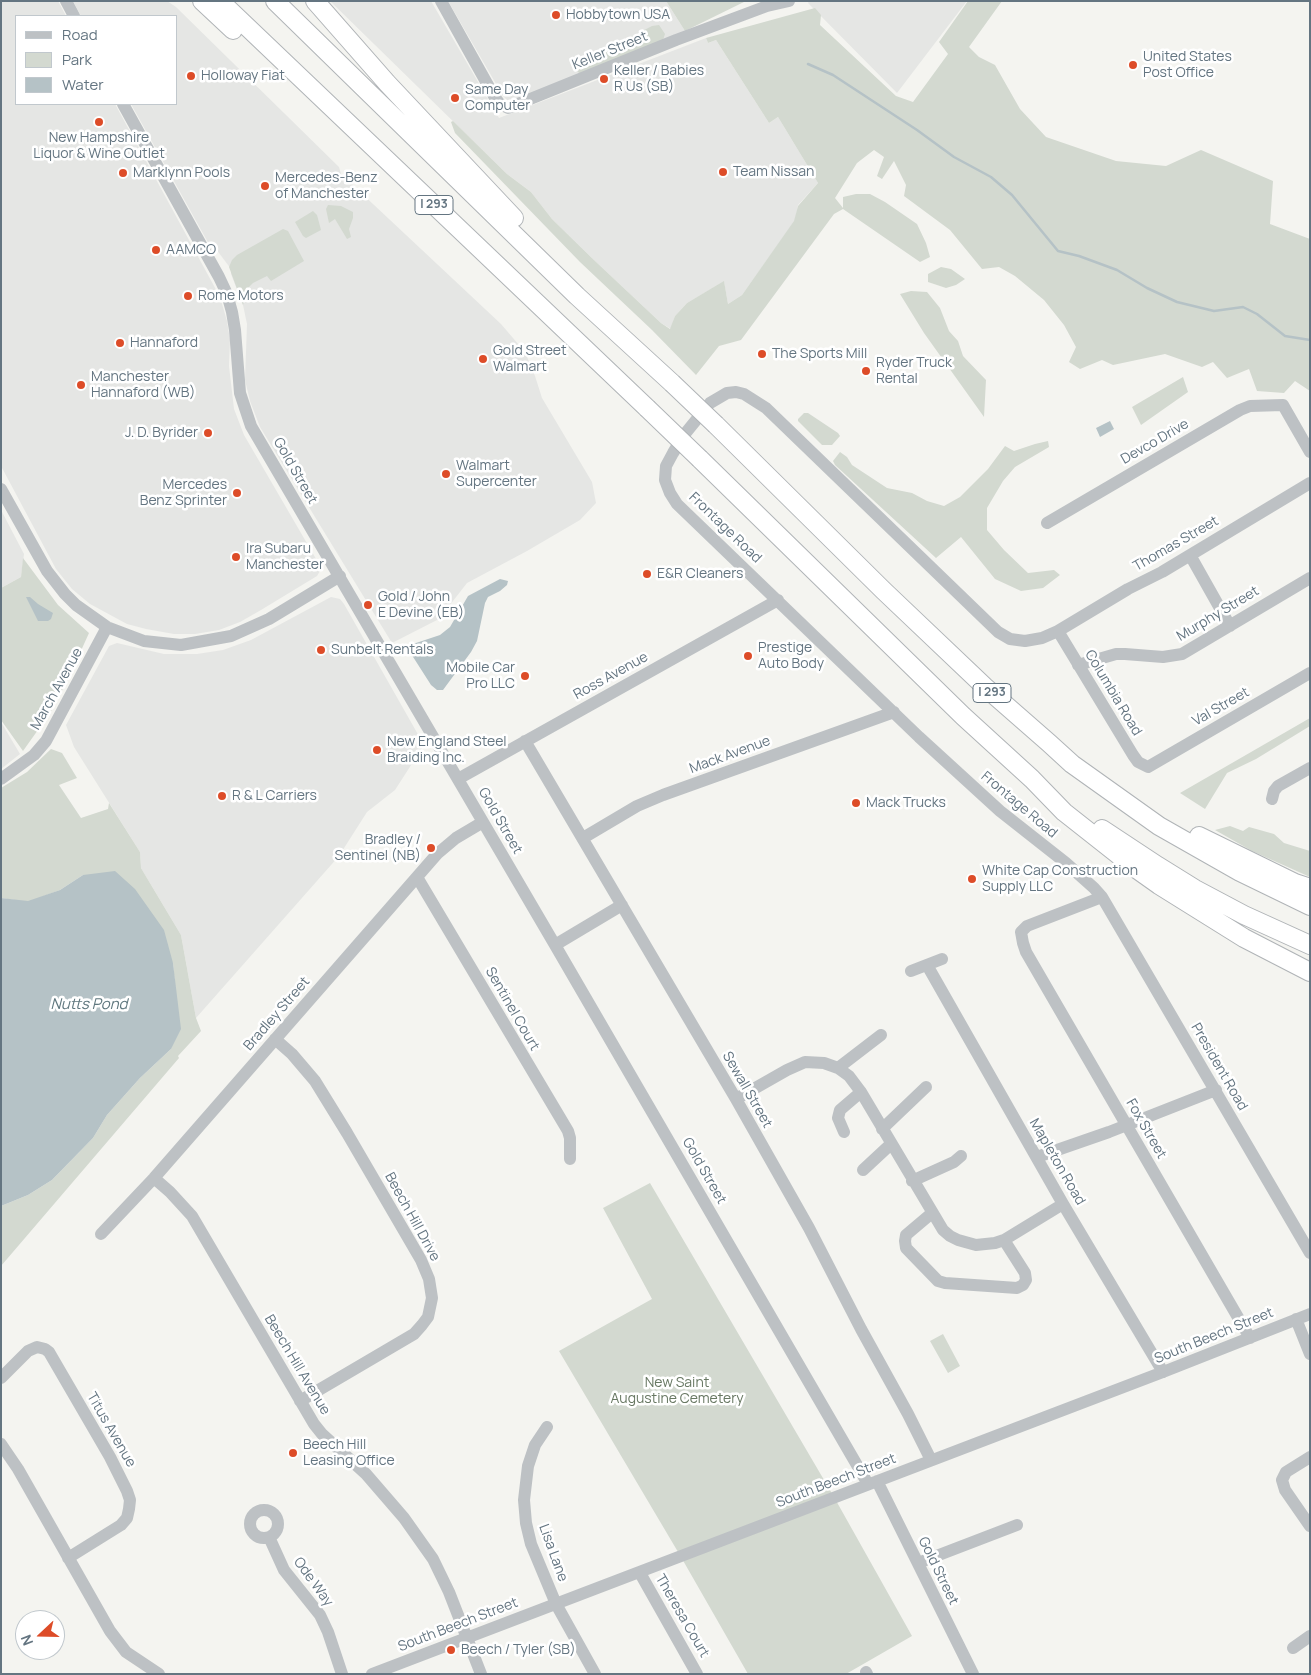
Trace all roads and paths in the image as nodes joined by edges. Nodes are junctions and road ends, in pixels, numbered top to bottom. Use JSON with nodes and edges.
{"nodes":[{"id":1,"x":66,"y":1,"type":"edge"},
{"id":2,"x":202,"y":1,"type":"edge"},
{"id":3,"x":220,"y":1,"type":"edge"},
{"id":4,"x":275,"y":1,"type":"edge"},
{"id":5,"x":315,"y":1,"type":"edge"},
{"id":6,"x":441,"y":1,"type":"edge"},
{"id":7,"x":789,"y":1,"type":"edge"},
{"id":8,"x":73,"y":15,"type":"edge"},
{"id":9,"x":124,"y":105,"type":"edge"},
{"id":10,"x":495,"y":263,"type":"junction"},
{"id":11,"x":653,"y":366,"type":"junction"},
{"id":12,"x":1310,"y":452,"type":"edge"},
{"id":13,"x":1310,"y":483,"type":"edge"},
{"id":14,"x":1,"y":489,"type":"edge"},
{"id":15,"x":1047,"y":523,"type":"dead end"},
{"id":16,"x":1190,"y":555,"type":"junction"},
{"id":17,"x":340,"y":576,"type":"junction"},
{"id":18,"x":1310,"y":578,"type":"edge"},
{"id":19,"x":778,"y":600,"type":"junction"},
{"id":20,"x":1230,"y":626,"type":"junction"},
{"id":21,"x":107,"y":627,"type":"junction"},
{"id":22,"x":1058,"y":631,"type":"junction"},
{"id":23,"x":1078,"y":665,"type":"junction"},
{"id":24,"x":1310,"y":673,"type":"edge"},
{"id":25,"x":894,"y":712,"type":"junction"},
{"id":26,"x":525,"y":741,"type":"junction"},
{"id":27,"x":1049,"y":743,"type":"junction"},
{"id":28,"x":1148,"y":767,"type":"joint"},
{"id":29,"x":1310,"y":768,"type":"edge"},
{"id":30,"x":1,"y":779,"type":"edge"},
{"id":31,"x":458,"y":779,"type":"junction"},
{"id":32,"x":1032,"y":779,"type":"junction"},
{"id":33,"x":1272,"y":799,"type":"dead end"},
{"id":34,"x":482,"y":822,"type":"junction"},
{"id":35,"x":583,"y":838,"type":"junction"},
{"id":36,"x":417,"y":877,"type":"junction"},
{"id":37,"x":1310,"y":888,"type":"edge"},
{"id":38,"x":1102,"y":897,"type":"junction"},
{"id":39,"x":622,"y":905,"type":"junction"},
{"id":40,"x":1310,"y":906,"type":"edge"},
{"id":41,"x":555,"y":945,"type":"junction"},
{"id":42,"x":1310,"y":945,"type":"edge"},
{"id":43,"x":942,"y":959,"type":"dead end"},
{"id":44,"x":927,"y":965,"type":"junction"},
{"id":45,"x":911,"y":970,"type":"dead end"},
{"id":46,"x":1310,"y":972,"type":"edge"},
{"id":47,"x":881,"y":1035,"type":"dead end"},
{"id":48,"x":275,"y":1039,"type":"junction"},
{"id":49,"x":838,"y":1068,"type":"junction"},
{"id":50,"x":926,"y":1086,"type":"dead end"},
{"id":51,"x":1216,"y":1090,"type":"junction"},
{"id":52,"x":861,"y":1092,"type":"junction"},
{"id":53,"x":736,"y":1099,"type":"junction"},
{"id":54,"x":1126,"y":1125,"type":"junction"},
{"id":55,"x":882,"y":1129,"type":"junction"},
{"id":56,"x":844,"y":1132,"type":"dead end"},
{"id":57,"x":891,"y":1144,"type":"junction"},
{"id":58,"x":961,"y":1156,"type":"dead end"},
{"id":59,"x":1036,"y":1157,"type":"junction"},
{"id":60,"x":570,"y":1159,"type":"dead end"},
{"id":61,"x":863,"y":1170,"type":"dead end"},
{"id":62,"x":154,"y":1178,"type":"junction"},
{"id":63,"x":912,"y":1181,"type":"junction"},
{"id":64,"x":1063,"y":1204,"type":"junction"},
{"id":65,"x":932,"y":1213,"type":"junction"},
{"id":66,"x":101,"y":1234,"type":"dead end"},
{"id":67,"x":1004,"y":1240,"type":"junction"},
{"id":68,"x":1310,"y":1253,"type":"edge"},
{"id":69,"x":1310,"y":1314,"type":"edge"},
{"id":70,"x":1296,"y":1320,"type":"junction"},
{"id":71,"x":1250,"y":1338,"type":"junction"},
{"id":72,"x":1310,"y":1354,"type":"edge"},
{"id":73,"x":1163,"y":1372,"type":"junction"},
{"id":74,"x":1,"y":1378,"type":"edge"},
{"id":75,"x":300,"y":1401,"type":"junction"},
{"id":76,"x":547,"y":1427,"type":"dead end"},
{"id":77,"x":2,"y":1449,"type":"edge"},
{"id":78,"x":1310,"y":1457,"type":"edge"},
{"id":79,"x":931,"y":1460,"type":"junction"},
{"id":80,"x":872,"y":1483,"type":"junction"},
{"id":81,"x":1017,"y":1525,"type":"dead end"},
{"id":82,"x":1310,"y":1526,"type":"edge"},
{"id":83,"x":269,"y":1537,"type":"dead end"},
{"id":84,"x":68,"y":1558,"type":"junction"},
{"id":85,"x":918,"y":1563,"type":"junction"},
{"id":86,"x":640,"y":1573,"type":"junction"},
{"id":87,"x":556,"y":1604,"type":"junction"},
{"id":88,"x":1310,"y":1636,"type":"edge"},
{"id":89,"x":467,"y":1638,"type":"junction"},
{"id":90,"x":1293,"y":1648,"type":"dead end"},
{"id":91,"x":388,"y":1671,"type":"edge"},
{"id":92,"x":159,"y":1674,"type":"edge"},
{"id":93,"x":342,"y":1674,"type":"edge"},
{"id":94,"x":372,"y":1674,"type":"edge"},
{"id":95,"x":481,"y":1674,"type":"edge"},
{"id":96,"x":595,"y":1674,"type":"edge"},
{"id":97,"x":697,"y":1674,"type":"edge"},
{"id":98,"x":973,"y":1674,"type":"edge"}],
"edges":[{"from":1,"to":8,"type":"street"},
{"from":2,"to":10,"type":"highway"},
{"from":3,"to":10,"type":"highway","number":"I 293"},
{"from":4,"to":11,"type":"highway","number":"I 293"},
{"from":5,"to":11,"type":"highway"},
{"from":6,"to":7,"type":"street","name":"Keller Street"},
{"from":9,"to":17,"type":"street","name":"Gold Street"},
{"from":10,"to":32,"type":"highway","number":"I 293","bridge":true},
{"from":11,"to":27,"type":"highway","number":"I 293","bridge":true},
{"from":12,"to":15,"type":"street","name":"Devco Drive"},
{"from":13,"to":16,"type":"street","name":"Thomas Street"},
{"from":14,"to":21,"type":"street"},
{"from":16,"to":20,"type":"street"},
{"from":16,"to":22,"type":"street","name":"Thomas Street"},
{"from":17,"to":21,"type":"street"},
{"from":17,"to":31,"type":"street","name":"Gold Street"},
{"from":18,"to":20,"type":"street","name":"Murphy Street"},
{"from":19,"to":22,"type":"street","name":"Frontage Road"},
{"from":19,"to":25,"type":"street","name":"Frontage Road"},
{"from":19,"to":26,"type":"street","name":"Ross Avenue"},
{"from":20,"to":23,"type":"street","name":"Murphy Street"},
{"from":21,"to":30,"type":"street","name":"March Avenue"},
{"from":22,"to":23,"type":"street","name":"Columbia Road"},
{"from":23,"to":28,"type":"street","name":"Columbia Road"},
{"from":24,"to":28,"type":"street","name":"Val Street"},
{"from":25,"to":35,"type":"street","name":"Mack Avenue"},
{"from":25,"to":38,"type":"street","name":"Frontage Road"},
{"from":26,"to":31,"type":"street","name":"Ross Avenue"},
{"from":26,"to":35,"type":"street","name":"Sewall Street"},
{"from":27,"to":37,"type":"highway"},
{"from":27,"to":40,"type":"highway","number":"I 293"},
{"from":29,"to":33,"type":"street"},
{"from":31,"to":34,"type":"street","name":"Gold Street"},
{"from":32,"to":42,"type":"highway","number":"I 293"},
{"from":32,"to":46,"type":"highway"},
{"from":34,"to":36,"type":"street","name":"Bradley Street"},
{"from":34,"to":41,"type":"street","name":"Gold Street"},
{"from":35,"to":39,"type":"street","name":"Sewall Street"},
{"from":36,"to":48,"type":"street","name":"Bradley Street"},
{"from":36,"to":60,"type":"street","name":"Sentinel Court"},
{"from":38,"to":51,"type":"street","name":"President Road"},
{"from":38,"to":54,"type":"street","name":"Fox Street"},
{"from":39,"to":41,"type":"street"},
{"from":39,"to":53,"type":"street","name":"Sewall Street"},
{"from":41,"to":80,"type":"street","name":"Gold Street"},
{"from":43,"to":44,"type":"street"},
{"from":44,"to":45,"type":"street"},
{"from":44,"to":59,"type":"street","name":"Mapleton Road"},
{"from":47,"to":49,"type":"street"},
{"from":48,"to":62,"type":"street","name":"Bradley Street"},
{"from":48,"to":75,"type":"street","name":"Beech Hill Drive"},
{"from":49,"to":52,"type":"street"},
{"from":49,"to":53,"type":"street"},
{"from":50,"to":55,"type":"street"},
{"from":51,"to":54,"type":"street"},
{"from":51,"to":68,"type":"street","name":"President Road"},
{"from":52,"to":55,"type":"street"},
{"from":52,"to":56,"type":"street"},
{"from":53,"to":79,"type":"street","name":"Sewall Street"},
{"from":54,"to":59,"type":"street"},
{"from":54,"to":71,"type":"street","name":"Fox Street"},
{"from":55,"to":57,"type":"street"},
{"from":57,"to":61,"type":"street"},
{"from":57,"to":63,"type":"street"},
{"from":58,"to":63,"type":"street"},
{"from":59,"to":64,"type":"street","name":"Mapleton Road"},
{"from":62,"to":66,"type":"street","name":"Bradley Street"},
{"from":62,"to":75,"type":"street","name":"Beech Hill Avenue"},
{"from":63,"to":65,"type":"street"},
{"from":64,"to":67,"type":"street"},
{"from":64,"to":73,"type":"street","name":"Mapleton Road"},
{"from":65,"to":67,"type":"street"},
{"from":65,"to":67,"type":"street"},
{"from":69,"to":70,"type":"street","name":"South Beech Street"},
{"from":70,"to":71,"type":"street","name":"South Beech Street"},
{"from":70,"to":72,"type":"street"},
{"from":71,"to":73,"type":"street","name":"South Beech Street"},
{"from":73,"to":79,"type":"street","name":"South Beech Street"},
{"from":74,"to":84,"type":"street","name":"Titus Avenue"},
{"from":75,"to":89,"type":"street","name":"Beech Hill Avenue"},
{"from":76,"to":87,"type":"street","name":"Lisa Lane"},
{"from":77,"to":84,"type":"street"},
{"from":78,"to":82,"type":"street"},
{"from":79,"to":80,"type":"street","name":"South Beech Street"},
{"from":80,"to":85,"type":"street","name":"Gold Street"},
{"from":80,"to":86,"type":"street","name":"South Beech Street"},
{"from":81,"to":85,"type":"street"},
{"from":83,"to":93,"type":"street","name":"Ode Way"},
{"from":84,"to":92,"type":"street"},
{"from":85,"to":98,"type":"street","name":"Gold Street"},
{"from":86,"to":87,"type":"street","name":"South Beech Street"},
{"from":86,"to":97,"type":"street","name":"Theresa Court"},
{"from":87,"to":89,"type":"street","name":"South Beech Street"},
{"from":87,"to":96,"type":"street"},
{"from":88,"to":90,"type":"street"},
{"from":89,"to":91,"type":"street","name":"South Beech Street"},
{"from":89,"to":95,"type":"street","name":"Beech Hill Avenue"},
{"from":91,"to":94,"type":"street","name":"South Beech Street"}]}
